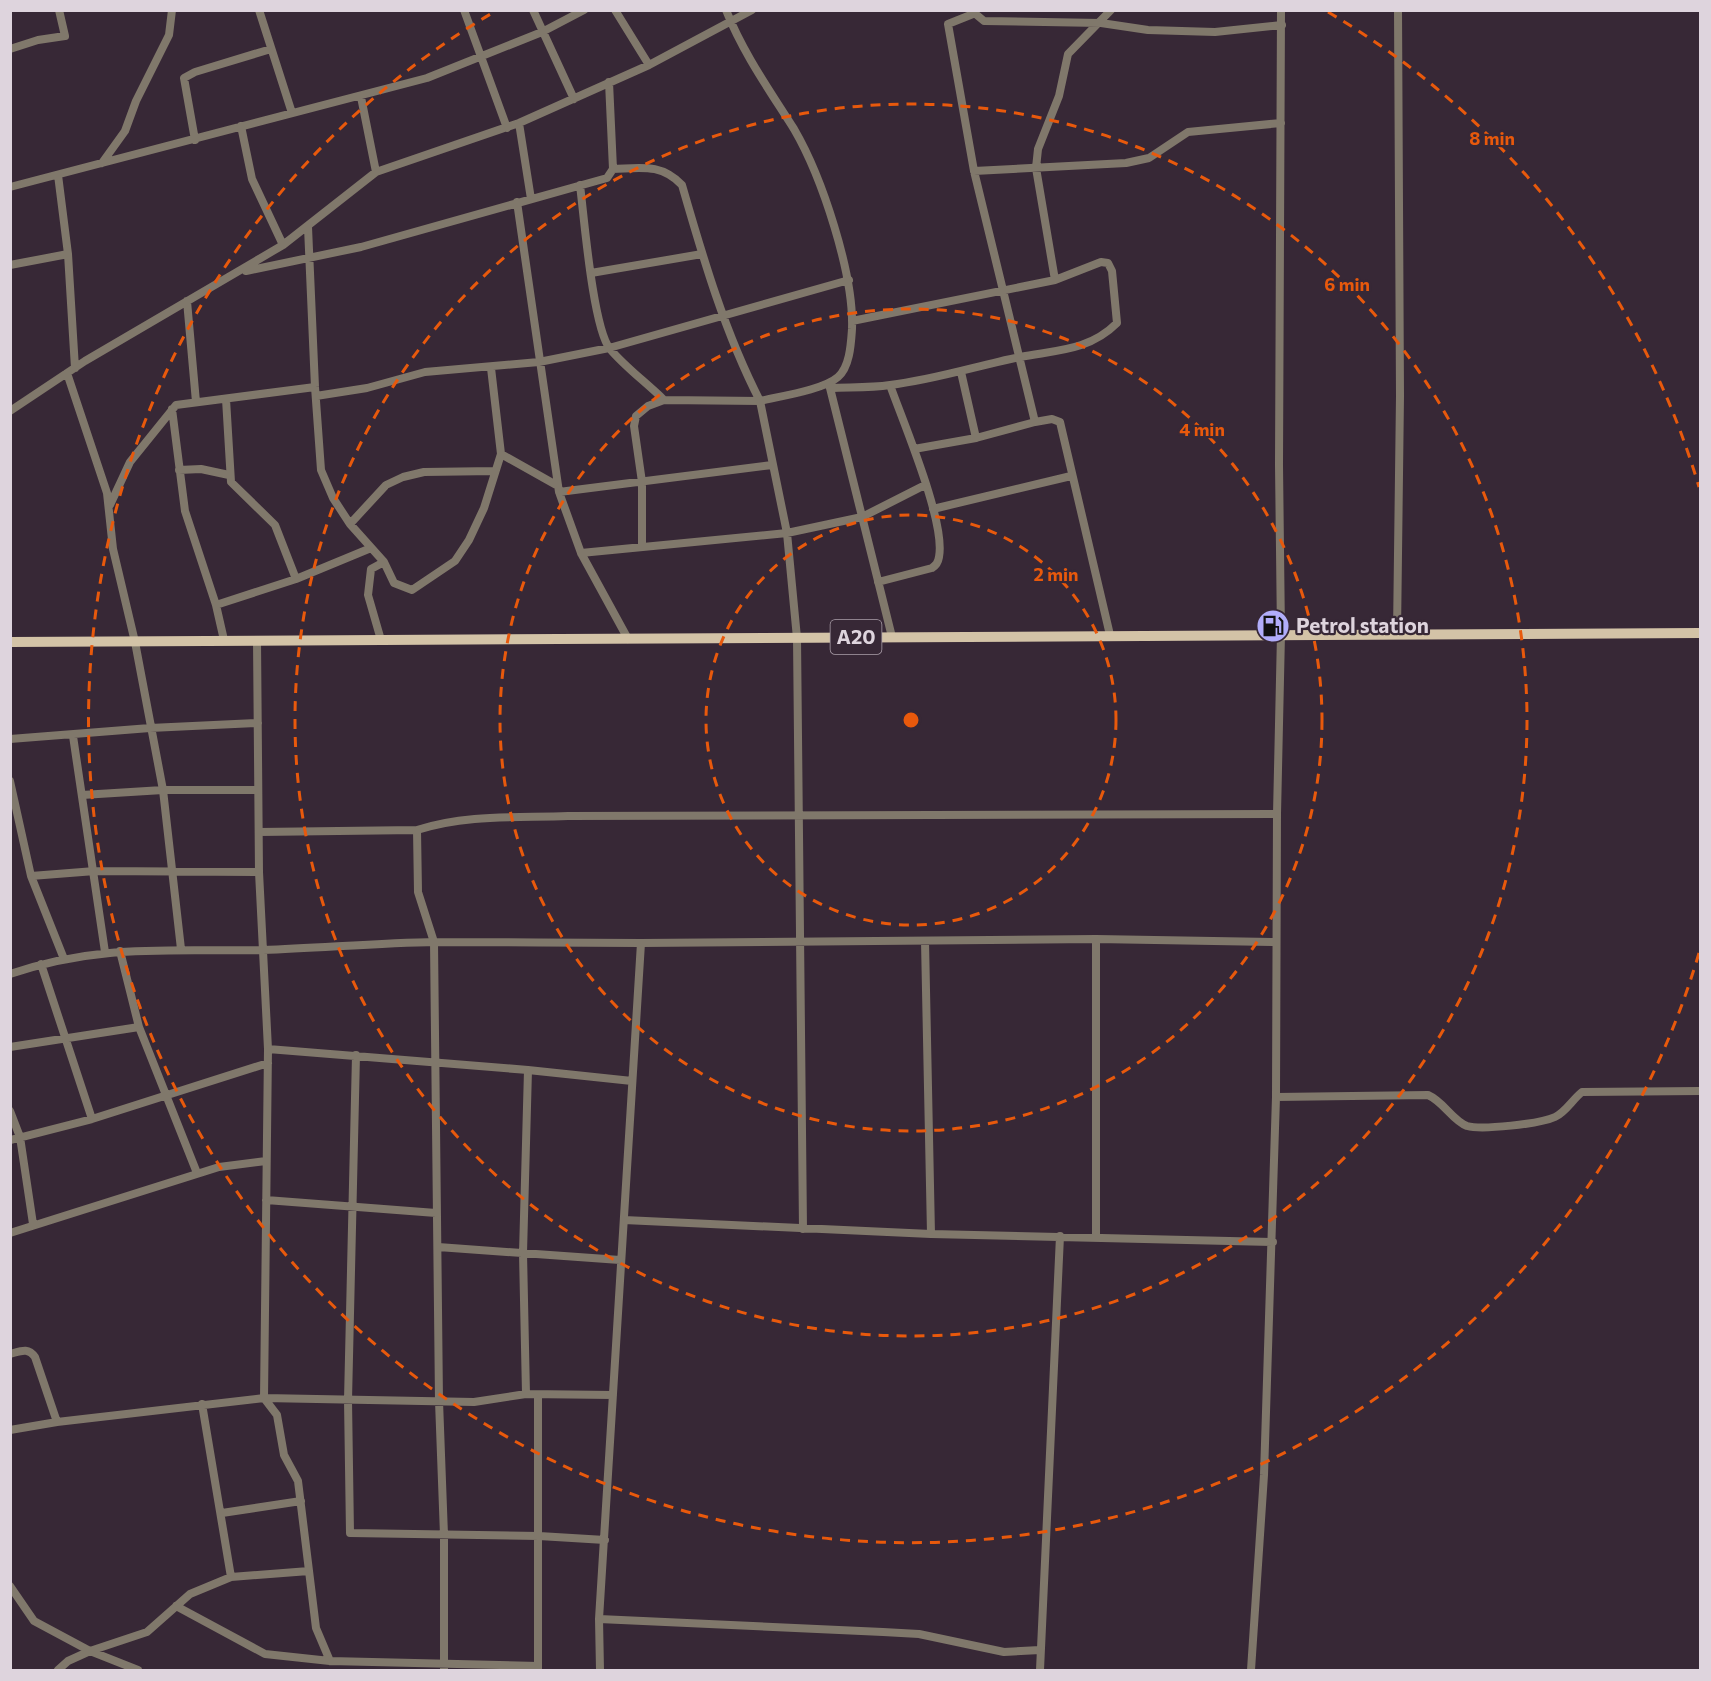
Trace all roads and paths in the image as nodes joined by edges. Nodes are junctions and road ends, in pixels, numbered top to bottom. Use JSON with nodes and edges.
{"nodes":[{"id":1,"x":59,"y":10,"type":"edge"},
{"id":2,"x":172,"y":10,"type":"edge"},
{"id":3,"x":259,"y":10,"type":"edge"},
{"id":4,"x":464,"y":10,"type":"edge"},
{"id":5,"x":533,"y":10,"type":"edge"},
{"id":6,"x":584,"y":10,"type":"edge"},
{"id":7,"x":615,"y":10,"type":"edge"},
{"id":8,"x":726,"y":10,"type":"edge"},
{"id":9,"x":752,"y":10,"type":"edge"},
{"id":10,"x":1111,"y":10,"type":"edge"},
{"id":11,"x":1281,"y":10,"type":"edge"},
{"id":12,"x":1398,"y":10,"type":"edge"},
{"id":13,"x":972,"y":12,"type":"edge"},
{"id":14,"x":731,"y":23,"type":"junction"},
{"id":15,"x":1101,"y":23,"type":"junction"},
{"id":16,"x":1282,"y":25,"type":"junction"},
{"id":17,"x":542,"y":32,"type":"junction"},
{"id":18,"x":10,"y":49,"type":"edge"},
{"id":19,"x":272,"y":49,"type":"junction"},
{"id":20,"x":482,"y":56,"type":"junction"},
{"id":21,"x":649,"y":65,"type":"junction"},
{"id":22,"x":609,"y":82,"type":"junction"},
{"id":23,"x":362,"y":97,"type":"junction"},
{"id":24,"x":574,"y":99,"type":"junction"},
{"id":25,"x":292,"y":113,"type":"junction"},
{"id":26,"x":519,"y":123,"type":"junction"},
{"id":27,"x":1281,"y":123,"type":"junction"},
{"id":28,"x":242,"y":126,"type":"junction"},
{"id":29,"x":507,"y":128,"type":"junction"},
{"id":30,"x":195,"y":140,"type":"junction"},
{"id":31,"x":102,"y":164,"type":"junction"},
{"id":32,"x":1036,"y":168,"type":"junction"},
{"id":33,"x":613,"y":169,"type":"junction"},
{"id":34,"x":974,"y":171,"type":"junction"},
{"id":35,"x":376,"y":172,"type":"junction"},
{"id":36,"x":58,"y":175,"type":"junction"},
{"id":37,"x":580,"y":185,"type":"junction"},
{"id":38,"x":10,"y":187,"type":"edge"},
{"id":39,"x":531,"y":199,"type":"junction"},
{"id":40,"x":517,"y":202,"type":"junction"},
{"id":41,"x":308,"y":227,"type":"junction"},
{"id":42,"x":283,"y":245,"type":"junction"},
{"id":43,"x":68,"y":254,"type":"junction"},
{"id":44,"x":702,"y":254,"type":"junction"},
{"id":45,"x":309,"y":257,"type":"junction"},
{"id":46,"x":10,"y":265,"type":"edge"},
{"id":47,"x":236,"y":273,"type":"junction"},
{"id":48,"x":591,"y":273,"type":"junction"},
{"id":49,"x":849,"y":280,"type":"junction"},
{"id":50,"x":1055,"y":280,"type":"junction"},
{"id":51,"x":1001,"y":289,"type":"junction"},
{"id":52,"x":187,"y":301,"type":"junction"},
{"id":53,"x":724,"y":315,"type":"junction"},
{"id":54,"x":852,"y":321,"type":"junction"},
{"id":55,"x":609,"y":348,"type":"junction"},
{"id":56,"x":1020,"y":357,"type":"junction"},
{"id":57,"x":539,"y":362,"type":"junction"},
{"id":58,"x":491,"y":368,"type":"junction"},
{"id":59,"x":71,"y":370,"type":"junction"},
{"id":60,"x":961,"y":372,"type":"junction"},
{"id":61,"x":830,"y":385,"type":"junction"},
{"id":62,"x":890,"y":385,"type":"junction"},
{"id":63,"x":315,"y":391,"type":"junction"},
{"id":64,"x":226,"y":399,"type":"junction"},
{"id":65,"x":664,"y":400,"type":"junction"},
{"id":66,"x":760,"y":401,"type":"junction"},
{"id":67,"x":196,"y":402,"type":"junction"},
{"id":68,"x":172,"y":409,"type":"junction"},
{"id":69,"x":10,"y":411,"type":"edge"},
{"id":70,"x":1035,"y":422,"type":"junction"},
{"id":71,"x":976,"y":438,"type":"junction"},
{"id":72,"x":914,"y":449,"type":"junction"},
{"id":73,"x":501,"y":453,"type":"junction"},
{"id":74,"x":772,"y":465,"type":"junction"},
{"id":75,"x":179,"y":470,"type":"junction"},
{"id":76,"x":495,"y":471,"type":"junction"},
{"id":77,"x":229,"y":475,"type":"junction"},
{"id":78,"x":1071,"y":476,"type":"junction"},
{"id":79,"x":642,"y":482,"type":"junction"},
{"id":80,"x":925,"y":485,"type":"junction"},
{"id":81,"x":558,"y":489,"type":"junction"},
{"id":82,"x":110,"y":507,"type":"junction"},
{"id":83,"x":933,"y":508,"type":"junction"},
{"id":84,"x":862,"y":517,"type":"junction"},
{"id":85,"x":350,"y":524,"type":"junction"},
{"id":86,"x":787,"y":533,"type":"junction"},
{"id":87,"x":642,"y":547,"type":"junction"},
{"id":88,"x":371,"y":548,"type":"junction"},
{"id":89,"x":581,"y":553,"type":"junction"},
{"id":90,"x":384,"y":562,"type":"junction"},
{"id":91,"x":296,"y":579,"type":"junction"},
{"id":92,"x":878,"y":582,"type":"junction"},
{"id":93,"x":216,"y":605,"type":"junction"},
{"id":94,"x":1397,"y":633,"type":"junction"},
{"id":95,"x":1701,"y":633,"type":"edge"},
{"id":96,"x":1281,"y":634,"type":"junction"},
{"id":97,"x":1110,"y":635,"type":"junction"},
{"id":98,"x":892,"y":637,"type":"junction"},
{"id":99,"x":797,"y":638,"type":"junction"},
{"id":100,"x":628,"y":639,"type":"junction"},
{"id":101,"x":224,"y":640,"type":"junction"},
{"id":102,"x":256,"y":640,"type":"junction"},
{"id":103,"x":381,"y":640,"type":"junction"},
{"id":104,"x":10,"y":642,"type":"edge"},
{"id":105,"x":135,"y":642,"type":"junction"},
{"id":106,"x":258,"y":723,"type":"junction"},
{"id":107,"x":150,"y":728,"type":"junction"},
{"id":108,"x":73,"y":736,"type":"junction"},
{"id":109,"x":10,"y":739,"type":"edge"},
{"id":110,"x":10,"y":781,"type":"edge"},
{"id":111,"x":163,"y":790,"type":"junction"},
{"id":112,"x":257,"y":790,"type":"junction"},
{"id":113,"x":82,"y":795,"type":"junction"},
{"id":114,"x":1277,"y":814,"type":"junction"},
{"id":115,"x":798,"y":816,"type":"junction"},
{"id":116,"x":417,"y":830,"type":"junction"},
{"id":117,"x":259,"y":832,"type":"junction"},
{"id":118,"x":95,"y":871,"type":"junction"},
{"id":119,"x":172,"y":871,"type":"junction"},
{"id":120,"x":259,"y":872,"type":"junction"},
{"id":121,"x":31,"y":876,"type":"junction"},
{"id":122,"x":1096,"y":939,"type":"junction"},
{"id":123,"x":925,"y":941,"type":"junction"},
{"id":124,"x":434,"y":942,"type":"junction"},
{"id":125,"x":1276,"y":942,"type":"junction"},
{"id":126,"x":641,"y":943,"type":"junction"},
{"id":127,"x":801,"y":943,"type":"junction"},
{"id":128,"x":181,"y":949,"type":"junction"},
{"id":129,"x":262,"y":950,"type":"junction"},
{"id":130,"x":120,"y":951,"type":"junction"},
{"id":131,"x":105,"y":952,"type":"junction"},
{"id":132,"x":64,"y":959,"type":"junction"},
{"id":133,"x":41,"y":964,"type":"junction"},
{"id":134,"x":10,"y":974,"type":"edge"},
{"id":135,"x":139,"y":1027,"type":"junction"},
{"id":136,"x":66,"y":1040,"type":"junction"},
{"id":137,"x":10,"y":1047,"type":"edge"},
{"id":138,"x":268,"y":1049,"type":"junction"},
{"id":139,"x":356,"y":1055,"type":"junction"},
{"id":140,"x":267,"y":1063,"type":"junction"},
{"id":141,"x":437,"y":1063,"type":"junction"},
{"id":142,"x":528,"y":1070,"type":"junction"},
{"id":143,"x":632,"y":1081,"type":"junction"},
{"id":144,"x":1701,"y":1091,"type":"edge"},
{"id":145,"x":165,"y":1096,"type":"junction"},
{"id":146,"x":1276,"y":1097,"type":"junction"},
{"id":147,"x":10,"y":1111,"type":"edge"},
{"id":148,"x":92,"y":1119,"type":"junction"},
{"id":149,"x":15,"y":1138,"type":"edge"},
{"id":150,"x":266,"y":1161,"type":"junction"},
{"id":151,"x":197,"y":1173,"type":"junction"},
{"id":152,"x":266,"y":1200,"type":"junction"},
{"id":153,"x":353,"y":1207,"type":"junction"},
{"id":154,"x":436,"y":1213,"type":"junction"},
{"id":155,"x":624,"y":1220,"type":"junction"},
{"id":156,"x":33,"y":1224,"type":"junction"},
{"id":157,"x":804,"y":1229,"type":"junction"},
{"id":158,"x":10,"y":1233,"type":"edge"},
{"id":159,"x":931,"y":1234,"type":"junction"},
{"id":160,"x":1060,"y":1236,"type":"junction"},
{"id":161,"x":1096,"y":1238,"type":"junction"},
{"id":162,"x":1273,"y":1242,"type":"junction"},
{"id":163,"x":438,"y":1247,"type":"junction"},
{"id":164,"x":523,"y":1253,"type":"junction"},
{"id":165,"x":620,"y":1260,"type":"junction"},
{"id":166,"x":10,"y":1354,"type":"edge"},
{"id":167,"x":526,"y":1394,"type":"junction"},
{"id":168,"x":538,"y":1395,"type":"junction"},
{"id":169,"x":614,"y":1395,"type":"junction"},
{"id":170,"x":264,"y":1398,"type":"junction"},
{"id":171,"x":348,"y":1400,"type":"junction"},
{"id":172,"x":439,"y":1401,"type":"junction"},
{"id":173,"x":202,"y":1404,"type":"junction"},
{"id":174,"x":57,"y":1422,"type":"junction"},
{"id":175,"x":10,"y":1430,"type":"edge"},
{"id":176,"x":301,"y":1501,"type":"junction"},
{"id":177,"x":222,"y":1513,"type":"junction"},
{"id":178,"x":444,"y":1535,"type":"junction"},
{"id":179,"x":539,"y":1536,"type":"junction"},
{"id":180,"x":605,"y":1540,"type":"junction"},
{"id":181,"x":309,"y":1571,"type":"junction"},
{"id":182,"x":231,"y":1577,"type":"junction"},
{"id":183,"x":10,"y":1586,"type":"edge"},
{"id":184,"x":176,"y":1606,"type":"junction"},
{"id":185,"x":599,"y":1619,"type":"junction"},
{"id":186,"x":1040,"y":1650,"type":"junction"},
{"id":187,"x":90,"y":1651,"type":"junction"},
{"id":188,"x":330,"y":1661,"type":"junction"},
{"id":189,"x":444,"y":1667,"type":"edge"},
{"id":190,"x":538,"y":1668,"type":"edge"},
{"id":191,"x":58,"y":1671,"type":"edge"},
{"id":192,"x":138,"y":1671,"type":"edge"},
{"id":193,"x":600,"y":1671,"type":"edge"},
{"id":194,"x":1040,"y":1671,"type":"edge"},
{"id":195,"x":1251,"y":1671,"type":"edge"}],
"edges":[{"from":1,"to":18,"type":"street"},
{"from":2,"to":31,"type":"street"},
{"from":3,"to":19,"type":"street"},
{"from":4,"to":20,"type":"street"},
{"from":5,"to":17,"type":"street"},
{"from":6,"to":17,"type":"street"},
{"from":7,"to":21,"type":"street"},
{"from":8,"to":14,"type":"street"},
{"from":9,"to":14,"type":"street"},
{"from":10,"to":15,"type":"street"},
{"from":11,"to":16,"type":"street"},
{"from":12,"to":94,"type":"street"},
{"from":13,"to":15,"type":"street"},
{"from":13,"to":34,"type":"street"},
{"from":14,"to":21,"type":"street"},
{"from":14,"to":49,"type":"street"},
{"from":15,"to":16,"type":"street"},
{"from":15,"to":32,"type":"street"},
{"from":16,"to":27,"type":"street"},
{"from":17,"to":20,"type":"street"},
{"from":17,"to":24,"type":"street"},
{"from":19,"to":25,"type":"street"},
{"from":19,"to":30,"type":"street"},
{"from":20,"to":23,"type":"street"},
{"from":20,"to":29,"type":"street"},
{"from":21,"to":22,"type":"street"},
{"from":22,"to":24,"type":"street"},
{"from":22,"to":33,"type":"street"},
{"from":23,"to":25,"type":"street"},
{"from":23,"to":35,"type":"street"},
{"from":24,"to":26,"type":"street"},
{"from":25,"to":28,"type":"street"},
{"from":26,"to":29,"type":"street"},
{"from":26,"to":39,"type":"street"},
{"from":27,"to":32,"type":"street"},
{"from":27,"to":96,"type":"street"},
{"from":28,"to":30,"type":"street"},
{"from":28,"to":42,"type":"street"},
{"from":29,"to":35,"type":"street"},
{"from":30,"to":31,"type":"street"},
{"from":31,"to":36,"type":"street"},
{"from":32,"to":34,"type":"street"},
{"from":32,"to":50,"type":"street"},
{"from":33,"to":37,"type":"street"},
{"from":33,"to":44,"type":"street"},
{"from":34,"to":51,"type":"street"},
{"from":35,"to":41,"type":"street"},
{"from":36,"to":38,"type":"street"},
{"from":36,"to":43,"type":"street"},
{"from":37,"to":39,"type":"street"},
{"from":37,"to":48,"type":"street"},
{"from":39,"to":40,"type":"street"},
{"from":40,"to":45,"type":"street"},
{"from":40,"to":57,"type":"street"},
{"from":41,"to":42,"type":"street"},
{"from":41,"to":45,"type":"street"},
{"from":42,"to":47,"type":"street"},
{"from":43,"to":46,"type":"street"},
{"from":43,"to":59,"type":"street"},
{"from":44,"to":48,"type":"street"},
{"from":44,"to":53,"type":"street"},
{"from":45,"to":47,"type":"street"},
{"from":45,"to":63,"type":"street"},
{"from":47,"to":52,"type":"street"},
{"from":48,"to":55,"type":"street"},
{"from":49,"to":53,"type":"street"},
{"from":49,"to":54,"type":"street"},
{"from":50,"to":51,"type":"street"},
{"from":50,"to":56,"type":"street"},
{"from":51,"to":54,"type":"street"},
{"from":51,"to":56,"type":"street"},
{"from":52,"to":59,"type":"street"},
{"from":52,"to":67,"type":"street"},
{"from":53,"to":55,"type":"street"},
{"from":53,"to":66,"type":"street"},
{"from":54,"to":61,"type":"street"},
{"from":55,"to":57,"type":"street"},
{"from":55,"to":65,"type":"street"},
{"from":56,"to":60,"type":"street"},
{"from":56,"to":70,"type":"street"},
{"from":57,"to":58,"type":"street"},
{"from":57,"to":81,"type":"street"},
{"from":58,"to":63,"type":"street"},
{"from":58,"to":73,"type":"street"},
{"from":59,"to":69,"type":"street"},
{"from":59,"to":82,"type":"street"},
{"from":60,"to":62,"type":"street"},
{"from":60,"to":71,"type":"street"},
{"from":61,"to":62,"type":"street"},
{"from":61,"to":66,"type":"street"},
{"from":61,"to":84,"type":"street"},
{"from":62,"to":72,"type":"street"},
{"from":63,"to":64,"type":"street"},
{"from":63,"to":85,"type":"street"},
{"from":64,"to":67,"type":"street"},
{"from":64,"to":77,"type":"street"},
{"from":65,"to":66,"type":"street"},
{"from":65,"to":79,"type":"street"},
{"from":66,"to":74,"type":"street"},
{"from":67,"to":68,"type":"street"},
{"from":68,"to":75,"type":"street"},
{"from":68,"to":82,"type":"street"},
{"from":70,"to":71,"type":"street"},
{"from":70,"to":78,"type":"street"},
{"from":71,"to":72,"type":"street"},
{"from":72,"to":80,"type":"street"},
{"from":73,"to":76,"type":"street"},
{"from":73,"to":81,"type":"street"},
{"from":74,"to":79,"type":"street"},
{"from":74,"to":86,"type":"street"},
{"from":75,"to":77,"type":"street"},
{"from":75,"to":93,"type":"street"},
{"from":76,"to":85,"type":"street"},
{"from":76,"to":90,"type":"street"},
{"from":77,"to":91,"type":"street"},
{"from":78,"to":83,"type":"street"},
{"from":78,"to":97,"type":"street"},
{"from":79,"to":81,"type":"street"},
{"from":79,"to":87,"type":"street"},
{"from":80,"to":83,"type":"street"},
{"from":80,"to":84,"type":"street"},
{"from":81,"to":89,"type":"street"},
{"from":82,"to":105,"type":"street"},
{"from":83,"to":92,"type":"street"},
{"from":84,"to":86,"type":"street"},
{"from":84,"to":92,"type":"street"},
{"from":85,"to":88,"type":"street"},
{"from":86,"to":87,"type":"street"},
{"from":86,"to":99,"type":"street"},
{"from":87,"to":89,"type":"street"},
{"from":88,"to":90,"type":"street"},
{"from":88,"to":91,"type":"street"},
{"from":89,"to":100,"type":"street"},
{"from":90,"to":103,"type":"street"},
{"from":91,"to":93,"type":"street"},
{"from":92,"to":98,"type":"street"},
{"from":93,"to":101,"type":"street"},
{"from":94,"to":95,"type":"main road","number":"A20"},
{"from":94,"to":96,"type":"main road","number":"A20"},
{"from":96,"to":97,"type":"main road","number":"A20"},
{"from":96,"to":114,"type":"street"},
{"from":97,"to":98,"type":"main road","number":"A20"},
{"from":98,"to":99,"type":"main road","number":"A20"},
{"from":99,"to":100,"type":"main road","number":"A20"},
{"from":99,"to":115,"type":"street"},
{"from":100,"to":103,"type":"main road","number":"A20"},
{"from":101,"to":102,"type":"main road","number":"A20"},
{"from":101,"to":105,"type":"main road","number":"A20"},
{"from":102,"to":103,"type":"main road","number":"A20"},
{"from":102,"to":106,"type":"street"},
{"from":104,"to":105,"type":"main road","number":"A20"},
{"from":105,"to":107,"type":"street"},
{"from":106,"to":107,"type":"street"},
{"from":106,"to":112,"type":"street"},
{"from":107,"to":108,"type":"street"},
{"from":107,"to":111,"type":"street"},
{"from":108,"to":109,"type":"street"},
{"from":108,"to":113,"type":"street"},
{"from":110,"to":121,"type":"street"},
{"from":111,"to":112,"type":"street"},
{"from":111,"to":113,"type":"street"},
{"from":111,"to":119,"type":"street"},
{"from":112,"to":117,"type":"street"},
{"from":113,"to":118,"type":"street"},
{"from":114,"to":115,"type":"street"},
{"from":114,"to":125,"type":"street"},
{"from":115,"to":116,"type":"street"},
{"from":115,"to":127,"type":"street"},
{"from":116,"to":117,"type":"street"},
{"from":116,"to":124,"type":"street"},
{"from":117,"to":120,"type":"street"},
{"from":118,"to":119,"type":"street"},
{"from":118,"to":121,"type":"street"},
{"from":118,"to":131,"type":"street"},
{"from":119,"to":120,"type":"street"},
{"from":119,"to":128,"type":"street"},
{"from":120,"to":129,"type":"street"},
{"from":121,"to":132,"type":"street"},
{"from":122,"to":123,"type":"street"},
{"from":122,"to":125,"type":"street"},
{"from":122,"to":161,"type":"street"},
{"from":123,"to":127,"type":"street"},
{"from":123,"to":159,"type":"street"},
{"from":124,"to":126,"type":"street"},
{"from":124,"to":129,"type":"street"},
{"from":124,"to":141,"type":"street"},
{"from":125,"to":146,"type":"street"},
{"from":126,"to":127,"type":"street"},
{"from":126,"to":143,"type":"street"},
{"from":127,"to":157,"type":"street"},
{"from":128,"to":129,"type":"street"},
{"from":128,"to":130,"type":"street"},
{"from":129,"to":138,"type":"street"},
{"from":130,"to":131,"type":"street"},
{"from":130,"to":135,"type":"street"},
{"from":131,"to":132,"type":"street"},
{"from":132,"to":133,"type":"street"},
{"from":133,"to":134,"type":"street"},
{"from":133,"to":136,"type":"street"},
{"from":135,"to":136,"type":"street"},
{"from":135,"to":145,"type":"street"},
{"from":136,"to":137,"type":"street"},
{"from":136,"to":148,"type":"street"},
{"from":138,"to":139,"type":"street"},
{"from":138,"to":140,"type":"street"},
{"from":139,"to":141,"type":"street"},
{"from":139,"to":153,"type":"street"},
{"from":140,"to":145,"type":"street"},
{"from":140,"to":150,"type":"street"},
{"from":141,"to":142,"type":"street"},
{"from":141,"to":154,"type":"street"},
{"from":142,"to":143,"type":"street"},
{"from":142,"to":164,"type":"street"},
{"from":143,"to":155,"type":"street"},
{"from":144,"to":146,"type":"street"},
{"from":145,"to":148,"type":"street"},
{"from":145,"to":151,"type":"street"},
{"from":146,"to":162,"type":"street"},
{"from":147,"to":149,"type":"street"},
{"from":148,"to":149,"type":"street"},
{"from":149,"to":156,"type":"street"},
{"from":150,"to":151,"type":"street"},
{"from":150,"to":152,"type":"street"},
{"from":151,"to":156,"type":"street"},
{"from":152,"to":153,"type":"street"},
{"from":152,"to":170,"type":"street"},
{"from":153,"to":154,"type":"street"},
{"from":153,"to":171,"type":"street"},
{"from":154,"to":163,"type":"street"},
{"from":155,"to":157,"type":"street"},
{"from":155,"to":165,"type":"street"},
{"from":156,"to":158,"type":"street"},
{"from":157,"to":159,"type":"street"},
{"from":159,"to":160,"type":"street"},
{"from":160,"to":161,"type":"street"},
{"from":160,"to":186,"type":"street"},
{"from":161,"to":162,"type":"street"},
{"from":162,"to":195,"type":"street"},
{"from":163,"to":164,"type":"street"},
{"from":163,"to":172,"type":"street"},
{"from":164,"to":165,"type":"street"},
{"from":164,"to":167,"type":"street"},
{"from":165,"to":169,"type":"street"},
{"from":166,"to":174,"type":"street"},
{"from":167,"to":168,"type":"street"},
{"from":167,"to":172,"type":"street"},
{"from":168,"to":169,"type":"street"},
{"from":168,"to":179,"type":"street"},
{"from":169,"to":180,"type":"street"},
{"from":170,"to":171,"type":"street"},
{"from":170,"to":173,"type":"street"},
{"from":170,"to":176,"type":"street"},
{"from":171,"to":172,"type":"street"},
{"from":171,"to":178,"type":"street"},
{"from":172,"to":178,"type":"street"},
{"from":173,"to":174,"type":"street"},
{"from":173,"to":177,"type":"street"},
{"from":174,"to":175,"type":"street"},
{"from":176,"to":177,"type":"street"},
{"from":176,"to":181,"type":"street"},
{"from":177,"to":182,"type":"street"},
{"from":178,"to":179,"type":"street"},
{"from":178,"to":189,"type":"street"},
{"from":179,"to":180,"type":"street"},
{"from":179,"to":190,"type":"street"},
{"from":180,"to":185,"type":"street"},
{"from":181,"to":182,"type":"street"},
{"from":181,"to":188,"type":"street"},
{"from":182,"to":184,"type":"street"},
{"from":183,"to":187,"type":"street"},
{"from":184,"to":187,"type":"street"},
{"from":184,"to":188,"type":"street"},
{"from":185,"to":186,"type":"street"},
{"from":185,"to":193,"type":"street"},
{"from":186,"to":194,"type":"street"},
{"from":187,"to":191,"type":"street"},
{"from":187,"to":192,"type":"street"},
{"from":188,"to":189,"type":"street"},
{"from":189,"to":190,"type":"street"}]}
